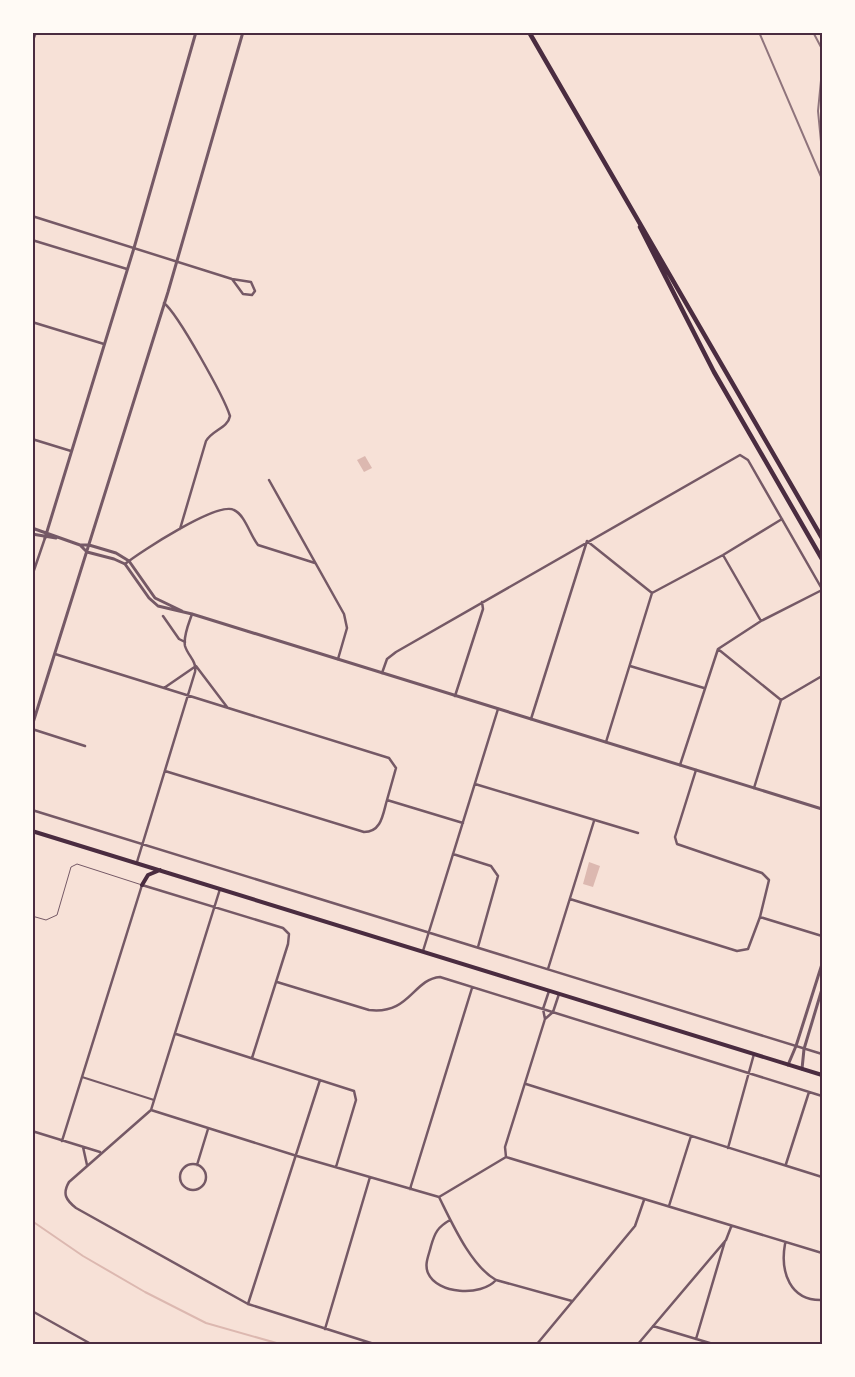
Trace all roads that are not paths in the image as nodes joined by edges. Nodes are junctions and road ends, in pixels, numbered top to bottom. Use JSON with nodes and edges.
{"nodes":[{"id":1,"x":36,"y":32,"type":"edge"},
{"id":2,"x":196,"y":32,"type":"edge"},
{"id":3,"x":243,"y":32,"type":"edge"},
{"id":4,"x":529,"y":32,"type":"edge"},
{"id":5,"x":32,"y":43,"type":"edge"},
{"id":6,"x":634,"y":214,"type":"junction"},
{"id":7,"x":32,"y":216,"type":"edge"},
{"id":8,"x":32,"y":240,"type":"edge"},
{"id":9,"x":134,"y":248,"type":"junction"},
{"id":10,"x":176,"y":262,"type":"junction"},
{"id":11,"x":127,"y":269,"type":"junction"},
{"id":12,"x":232,"y":279,"type":"junction"},
{"id":13,"x":164,"y":303,"type":"junction"},
{"id":14,"x":32,"y":322,"type":"edge"},
{"id":15,"x":104,"y":344,"type":"junction"},
{"id":16,"x":32,"y":439,"type":"edge"},
{"id":17,"x":71,"y":451,"type":"junction"},
{"id":18,"x":269,"y":480,"type":"dead end"},
{"id":19,"x":782,"y":519,"type":"junction"},
{"id":20,"x":32,"y":528,"type":"edge"},
{"id":21,"x":180,"y":530,"type":"junction"},
{"id":22,"x":46,"y":532,"type":"junction"},
{"id":23,"x":32,"y":534,"type":"edge"},
{"id":24,"x":45,"y":538,"type":"junction"},
{"id":25,"x":56,"y":538,"type":"junction"},
{"id":26,"x":822,"y":538,"type":"edge"},
{"id":27,"x":587,"y":541,"type":"junction"},
{"id":28,"x":89,"y":545,"type":"junction"},
{"id":29,"x":81,"y":546,"type":"junction"},
{"id":30,"x":87,"y":552,"type":"junction"},
{"id":31,"x":723,"y":555,"type":"junction"},
{"id":32,"x":822,"y":559,"type":"edge"},
{"id":33,"x":129,"y":561,"type":"junction"},
{"id":34,"x":125,"y":564,"type":"junction"},
{"id":35,"x":315,"y":564,"type":"junction"},
{"id":36,"x":32,"y":576,"type":"edge"},
{"id":37,"x":822,"y":589,"type":"edge"},
{"id":38,"x":652,"y":593,"type":"junction"},
{"id":39,"x":482,"y":602,"type":"junction"},
{"id":40,"x":183,"y":611,"type":"junction"},
{"id":41,"x":192,"y":614,"type":"junction"},
{"id":42,"x":163,"y":616,"type":"dead end"},
{"id":43,"x":762,"y":621,"type":"junction"},
{"id":44,"x":185,"y":642,"type":"junction"},
{"id":45,"x":718,"y":649,"type":"junction"},
{"id":46,"x":56,"y":654,"type":"junction"},
{"id":47,"x":338,"y":659,"type":"junction"},
{"id":48,"x":196,"y":666,"type":"junction"},
{"id":49,"x":630,"y":666,"type":"junction"},
{"id":50,"x":382,"y":673,"type":"junction"},
{"id":51,"x":822,"y":676,"type":"edge"},
{"id":52,"x":164,"y":688,"type":"junction"},
{"id":53,"x":704,"y":688,"type":"junction"},
{"id":54,"x":188,"y":696,"type":"junction"},
{"id":55,"x":456,"y":696,"type":"junction"},
{"id":56,"x":781,"y":700,"type":"junction"},
{"id":57,"x":227,"y":708,"type":"junction"},
{"id":58,"x":498,"y":709,"type":"junction"},
{"id":59,"x":531,"y":719,"type":"junction"},
{"id":60,"x":32,"y":727,"type":"edge"},
{"id":61,"x":606,"y":742,"type":"junction"},
{"id":62,"x":85,"y":746,"type":"dead end"},
{"id":63,"x":680,"y":765,"type":"junction"},
{"id":64,"x":696,"y":770,"type":"junction"},
{"id":65,"x":165,"y":771,"type":"junction"},
{"id":66,"x":475,"y":784,"type":"junction"},
{"id":67,"x":754,"y":788,"type":"junction"},
{"id":68,"x":387,"y":800,"type":"junction"},
{"id":69,"x":822,"y":809,"type":"edge"},
{"id":70,"x":33,"y":810,"type":"edge"},
{"id":71,"x":32,"y":814,"type":"edge"},
{"id":72,"x":594,"y":821,"type":"junction"},
{"id":73,"x":462,"y":823,"type":"junction"},
{"id":74,"x":32,"y":831,"type":"edge"},
{"id":75,"x":638,"y":833,"type":"dead end"},
{"id":76,"x":143,"y":843,"type":"junction"},
{"id":77,"x":453,"y":854,"type":"junction"},
{"id":78,"x":136,"y":862,"type":"junction"},
{"id":79,"x":162,"y":870,"type":"junction"},
{"id":80,"x":142,"y":885,"type":"junction"},
{"id":81,"x":220,"y":888,"type":"junction"},
{"id":82,"x":570,"y":899,"type":"junction"},
{"id":83,"x":215,"y":906,"type":"junction"},
{"id":84,"x":32,"y":916,"type":"edge"},
{"id":85,"x":760,"y":917,"type":"junction"},
{"id":86,"x":428,"y":932,"type":"junction"},
{"id":87,"x":822,"y":936,"type":"edge"},
{"id":88,"x":478,"y":947,"type":"junction"},
{"id":89,"x":423,"y":951,"type":"junction"},
{"id":90,"x":822,"y":964,"type":"edge"},
{"id":91,"x":548,"y":969,"type":"junction"},
{"id":92,"x":277,"y":982,"type":"junction"},
{"id":93,"x":472,"y":988,"type":"junction"},
{"id":94,"x":822,"y":989,"type":"edge"},
{"id":95,"x":548,"y":991,"type":"junction"},
{"id":96,"x":559,"y":994,"type":"junction"},
{"id":97,"x":543,"y":1010,"type":"junction"},
{"id":98,"x":553,"y":1012,"type":"junction"},
{"id":99,"x":546,"y":1019,"type":"junction"},
{"id":100,"x":176,"y":1034,"type":"junction"},
{"id":101,"x":796,"y":1046,"type":"junction"},
{"id":102,"x":804,"y":1049,"type":"junction"},
{"id":103,"x":754,"y":1054,"type":"junction"},
{"id":104,"x":822,"y":1054,"type":"edge"},
{"id":105,"x":252,"y":1058,"type":"junction"},
{"id":106,"x":788,"y":1065,"type":"junction"},
{"id":107,"x":802,"y":1069,"type":"junction"},
{"id":108,"x":750,"y":1073,"type":"junction"},
{"id":109,"x":822,"y":1075,"type":"edge"},
{"id":110,"x":82,"y":1077,"type":"junction"},
{"id":111,"x":320,"y":1080,"type":"junction"},
{"id":112,"x":526,"y":1084,"type":"junction"},
{"id":113,"x":809,"y":1092,"type":"junction"},
{"id":114,"x":822,"y":1096,"type":"edge"},
{"id":115,"x":155,"y":1100,"type":"junction"},
{"id":116,"x":151,"y":1110,"type":"junction"},
{"id":117,"x":208,"y":1129,"type":"junction"},
{"id":118,"x":32,"y":1131,"type":"edge"},
{"id":119,"x":691,"y":1136,"type":"junction"},
{"id":120,"x":62,"y":1141,"type":"junction"},
{"id":121,"x":83,"y":1147,"type":"junction"},
{"id":122,"x":728,"y":1148,"type":"junction"},
{"id":123,"x":101,"y":1152,"type":"junction"},
{"id":124,"x":297,"y":1156,"type":"junction"},
{"id":125,"x":506,"y":1157,"type":"junction"},
{"id":126,"x":197,"y":1164,"type":"junction"},
{"id":127,"x":88,"y":1165,"type":"junction"},
{"id":128,"x":785,"y":1165,"type":"junction"},
{"id":129,"x":336,"y":1168,"type":"junction"},
{"id":130,"x":370,"y":1178,"type":"junction"},
{"id":131,"x":822,"y":1178,"type":"edge"},
{"id":132,"x":410,"y":1189,"type":"junction"},
{"id":133,"x":439,"y":1197,"type":"junction"},
{"id":134,"x":644,"y":1200,"type":"junction"},
{"id":135,"x":669,"y":1206,"type":"junction"},
{"id":136,"x":450,"y":1220,"type":"junction"},
{"id":137,"x":731,"y":1227,"type":"junction"},
{"id":138,"x":726,"y":1240,"type":"junction"},
{"id":139,"x":786,"y":1243,"type":"junction"},
{"id":140,"x":822,"y":1254,"type":"edge"},
{"id":141,"x":496,"y":1280,"type":"junction"},
{"id":142,"x":822,"y":1300,"type":"edge"},
{"id":143,"x":572,"y":1302,"type":"junction"},
{"id":144,"x":248,"y":1304,"type":"junction"},
{"id":145,"x":32,"y":1311,"type":"edge"},
{"id":146,"x":653,"y":1326,"type":"junction"},
{"id":147,"x":325,"y":1329,"type":"junction"},
{"id":148,"x":696,"y":1339,"type":"junction"},
{"id":149,"x":91,"y":1344,"type":"edge"},
{"id":150,"x":374,"y":1344,"type":"edge"},
{"id":151,"x":537,"y":1344,"type":"edge"},
{"id":152,"x":638,"y":1344,"type":"edge"},
{"id":153,"x":713,"y":1344,"type":"edge"}],
"edges":[{"from":1,"to":5,"type":"street"},
{"from":2,"to":9,"type":"street"},
{"from":3,"to":10,"type":"street"},
{"from":4,"to":6,"type":"main road"},
{"from":6,"to":26,"type":"main road"},
{"from":6,"to":32,"type":"main road"},
{"from":7,"to":9,"type":"street"},
{"from":8,"to":11,"type":"street"},
{"from":9,"to":10,"type":"street"},
{"from":9,"to":11,"type":"street"},
{"from":10,"to":12,"type":"street"},
{"from":10,"to":13,"type":"street"},
{"from":11,"to":15,"type":"street"},
{"from":12,"to":12,"type":"street"},
{"from":13,"to":21,"type":"street"},
{"from":13,"to":28,"type":"street"},
{"from":14,"to":15,"type":"street"},
{"from":15,"to":17,"type":"street"},
{"from":16,"to":17,"type":"street"},
{"from":17,"to":22,"type":"street"},
{"from":18,"to":35,"type":"street"},
{"from":19,"to":27,"type":"street"},
{"from":19,"to":31,"type":"street"},
{"from":19,"to":37,"type":"street"},
{"from":20,"to":22,"type":"street"},
{"from":21,"to":33,"type":"street"},
{"from":21,"to":35,"type":"street"},
{"from":22,"to":24,"type":"street"},
{"from":22,"to":25,"type":"street"},
{"from":23,"to":24,"type":"street"},
{"from":24,"to":25,"type":"street"},
{"from":24,"to":36,"type":"street"},
{"from":25,"to":29,"type":"street"},
{"from":27,"to":38,"type":"street"},
{"from":27,"to":39,"type":"street"},
{"from":27,"to":59,"type":"street"},
{"from":28,"to":29,"type":"street"},
{"from":28,"to":30,"type":"street"},
{"from":28,"to":33,"type":"street"},
{"from":29,"to":30,"type":"street"},
{"from":30,"to":34,"type":"street"},
{"from":30,"to":46,"type":"street"},
{"from":31,"to":38,"type":"street"},
{"from":31,"to":43,"type":"street"},
{"from":33,"to":34,"type":"street"},
{"from":33,"to":40,"type":"street"},
{"from":34,"to":40,"type":"street"},
{"from":35,"to":47,"type":"street"},
{"from":37,"to":43,"type":"street"},
{"from":38,"to":49,"type":"street"},
{"from":39,"to":50,"type":"street"},
{"from":39,"to":55,"type":"street"},
{"from":40,"to":41,"type":"street"},
{"from":41,"to":44,"type":"street"},
{"from":41,"to":47,"type":"street"},
{"from":42,"to":44,"type":"street"},
{"from":43,"to":45,"type":"street"},
{"from":44,"to":48,"type":"street"},
{"from":45,"to":53,"type":"street"},
{"from":45,"to":56,"type":"street"},
{"from":46,"to":52,"type":"street"},
{"from":46,"to":60,"type":"street"},
{"from":47,"to":50,"type":"street"},
{"from":48,"to":52,"type":"street"},
{"from":48,"to":54,"type":"street"},
{"from":48,"to":57,"type":"street"},
{"from":49,"to":53,"type":"street"},
{"from":49,"to":61,"type":"street"},
{"from":50,"to":55,"type":"street"},
{"from":51,"to":56,"type":"street"},
{"from":52,"to":54,"type":"street"},
{"from":53,"to":63,"type":"street"},
{"from":54,"to":57,"type":"street"},
{"from":54,"to":65,"type":"street"},
{"from":55,"to":58,"type":"street"},
{"from":56,"to":67,"type":"street"},
{"from":57,"to":68,"type":"street"},
{"from":58,"to":59,"type":"street"},
{"from":58,"to":66,"type":"street"},
{"from":59,"to":61,"type":"street"},
{"from":60,"to":62,"type":"street"},
{"from":61,"to":63,"type":"street"},
{"from":63,"to":64,"type":"street"},
{"from":64,"to":67,"type":"street"},
{"from":64,"to":85,"type":"street"},
{"from":65,"to":68,"type":"street"},
{"from":65,"to":76,"type":"street"},
{"from":66,"to":72,"type":"street"},
{"from":66,"to":73,"type":"street"},
{"from":67,"to":69,"type":"street"},
{"from":68,"to":73,"type":"street"},
{"from":70,"to":71,"type":"street"},
{"from":70,"to":76,"type":"street"},
{"from":72,"to":75,"type":"street"},
{"from":72,"to":82,"type":"street"},
{"from":73,"to":77,"type":"street"},
{"from":74,"to":78,"type":"main road"},
{"from":76,"to":78,"type":"street"},
{"from":76,"to":86,"type":"street"},
{"from":77,"to":86,"type":"street"},
{"from":77,"to":88,"type":"street"},
{"from":78,"to":79,"type":"main road"},
{"from":79,"to":80,"type":"main road"},
{"from":79,"to":81,"type":"main road"},
{"from":80,"to":83,"type":"street"},
{"from":80,"to":84,"type":"lane"},
{"from":80,"to":110,"type":"street"},
{"from":81,"to":83,"type":"street"},
{"from":81,"to":89,"type":"main road"},
{"from":82,"to":85,"type":"street"},
{"from":82,"to":91,"type":"street"},
{"from":83,"to":92,"type":"street"},
{"from":83,"to":100,"type":"street"},
{"from":85,"to":87,"type":"street"},
{"from":86,"to":88,"type":"street"},
{"from":86,"to":89,"type":"street"},
{"from":88,"to":91,"type":"street"},
{"from":89,"to":95,"type":"main road"},
{"from":90,"to":101,"type":"street"},
{"from":91,"to":101,"type":"street"},
{"from":92,"to":93,"type":"street"},
{"from":92,"to":105,"type":"street"},
{"from":93,"to":97,"type":"street"},
{"from":93,"to":132,"type":"street"},
{"from":94,"to":102,"type":"street"},
{"from":95,"to":96,"type":"main road"},
{"from":95,"to":97,"type":"street"},
{"from":96,"to":98,"type":"street"},
{"from":96,"to":103,"type":"main road"},
{"from":97,"to":98,"type":"street"},
{"from":97,"to":99,"type":"street"},
{"from":98,"to":99,"type":"street"},
{"from":98,"to":108,"type":"street"},
{"from":99,"to":112,"type":"street"},
{"from":100,"to":105,"type":"street"},
{"from":100,"to":115,"type":"street"},
{"from":101,"to":102,"type":"street"},
{"from":101,"to":106,"type":"street"},
{"from":102,"to":104,"type":"street"},
{"from":102,"to":107,"type":"street"},
{"from":103,"to":106,"type":"main road"},
{"from":103,"to":108,"type":"street"},
{"from":105,"to":111,"type":"street"},
{"from":106,"to":107,"type":"main road"},
{"from":107,"to":109,"type":"main road"},
{"from":108,"to":113,"type":"street"},
{"from":108,"to":122,"type":"street"},
{"from":110,"to":115,"type":"street"},
{"from":110,"to":120,"type":"street"},
{"from":111,"to":124,"type":"street"},
{"from":111,"to":129,"type":"street"},
{"from":112,"to":119,"type":"street"},
{"from":112,"to":125,"type":"street"},
{"from":113,"to":114,"type":"street"},
{"from":113,"to":128,"type":"street"},
{"from":115,"to":116,"type":"street"},
{"from":116,"to":117,"type":"street"},
{"from":116,"to":123,"type":"street"},
{"from":117,"to":124,"type":"street"},
{"from":117,"to":126,"type":"street"},
{"from":118,"to":120,"type":"street"},
{"from":119,"to":122,"type":"street"},
{"from":119,"to":135,"type":"street"},
{"from":120,"to":121,"type":"street"},
{"from":121,"to":123,"type":"street"},
{"from":121,"to":127,"type":"street"},
{"from":122,"to":128,"type":"street"},
{"from":123,"to":127,"type":"street"},
{"from":124,"to":129,"type":"street"},
{"from":124,"to":144,"type":"street"},
{"from":125,"to":133,"type":"street"},
{"from":125,"to":134,"type":"street"},
{"from":126,"to":126,"type":"street"},
{"from":127,"to":144,"type":"street"},
{"from":128,"to":131,"type":"street"},
{"from":129,"to":130,"type":"street"},
{"from":130,"to":132,"type":"street"},
{"from":130,"to":147,"type":"street"},
{"from":132,"to":133,"type":"street"},
{"from":133,"to":136,"type":"street"},
{"from":134,"to":135,"type":"street"},
{"from":134,"to":143,"type":"street"},
{"from":135,"to":137,"type":"street"},
{"from":136,"to":141,"type":"street"},
{"from":136,"to":141,"type":"street"},
{"from":137,"to":138,"type":"street"},
{"from":137,"to":139,"type":"street"},
{"from":138,"to":146,"type":"street"},
{"from":138,"to":148,"type":"street"},
{"from":139,"to":140,"type":"street"},
{"from":139,"to":142,"type":"street"},
{"from":141,"to":143,"type":"street"},
{"from":143,"to":151,"type":"street"},
{"from":144,"to":147,"type":"street"},
{"from":145,"to":149,"type":"street"},
{"from":146,"to":148,"type":"street"},
{"from":146,"to":152,"type":"street"},
{"from":147,"to":150,"type":"street"},
{"from":148,"to":153,"type":"street"}]}
